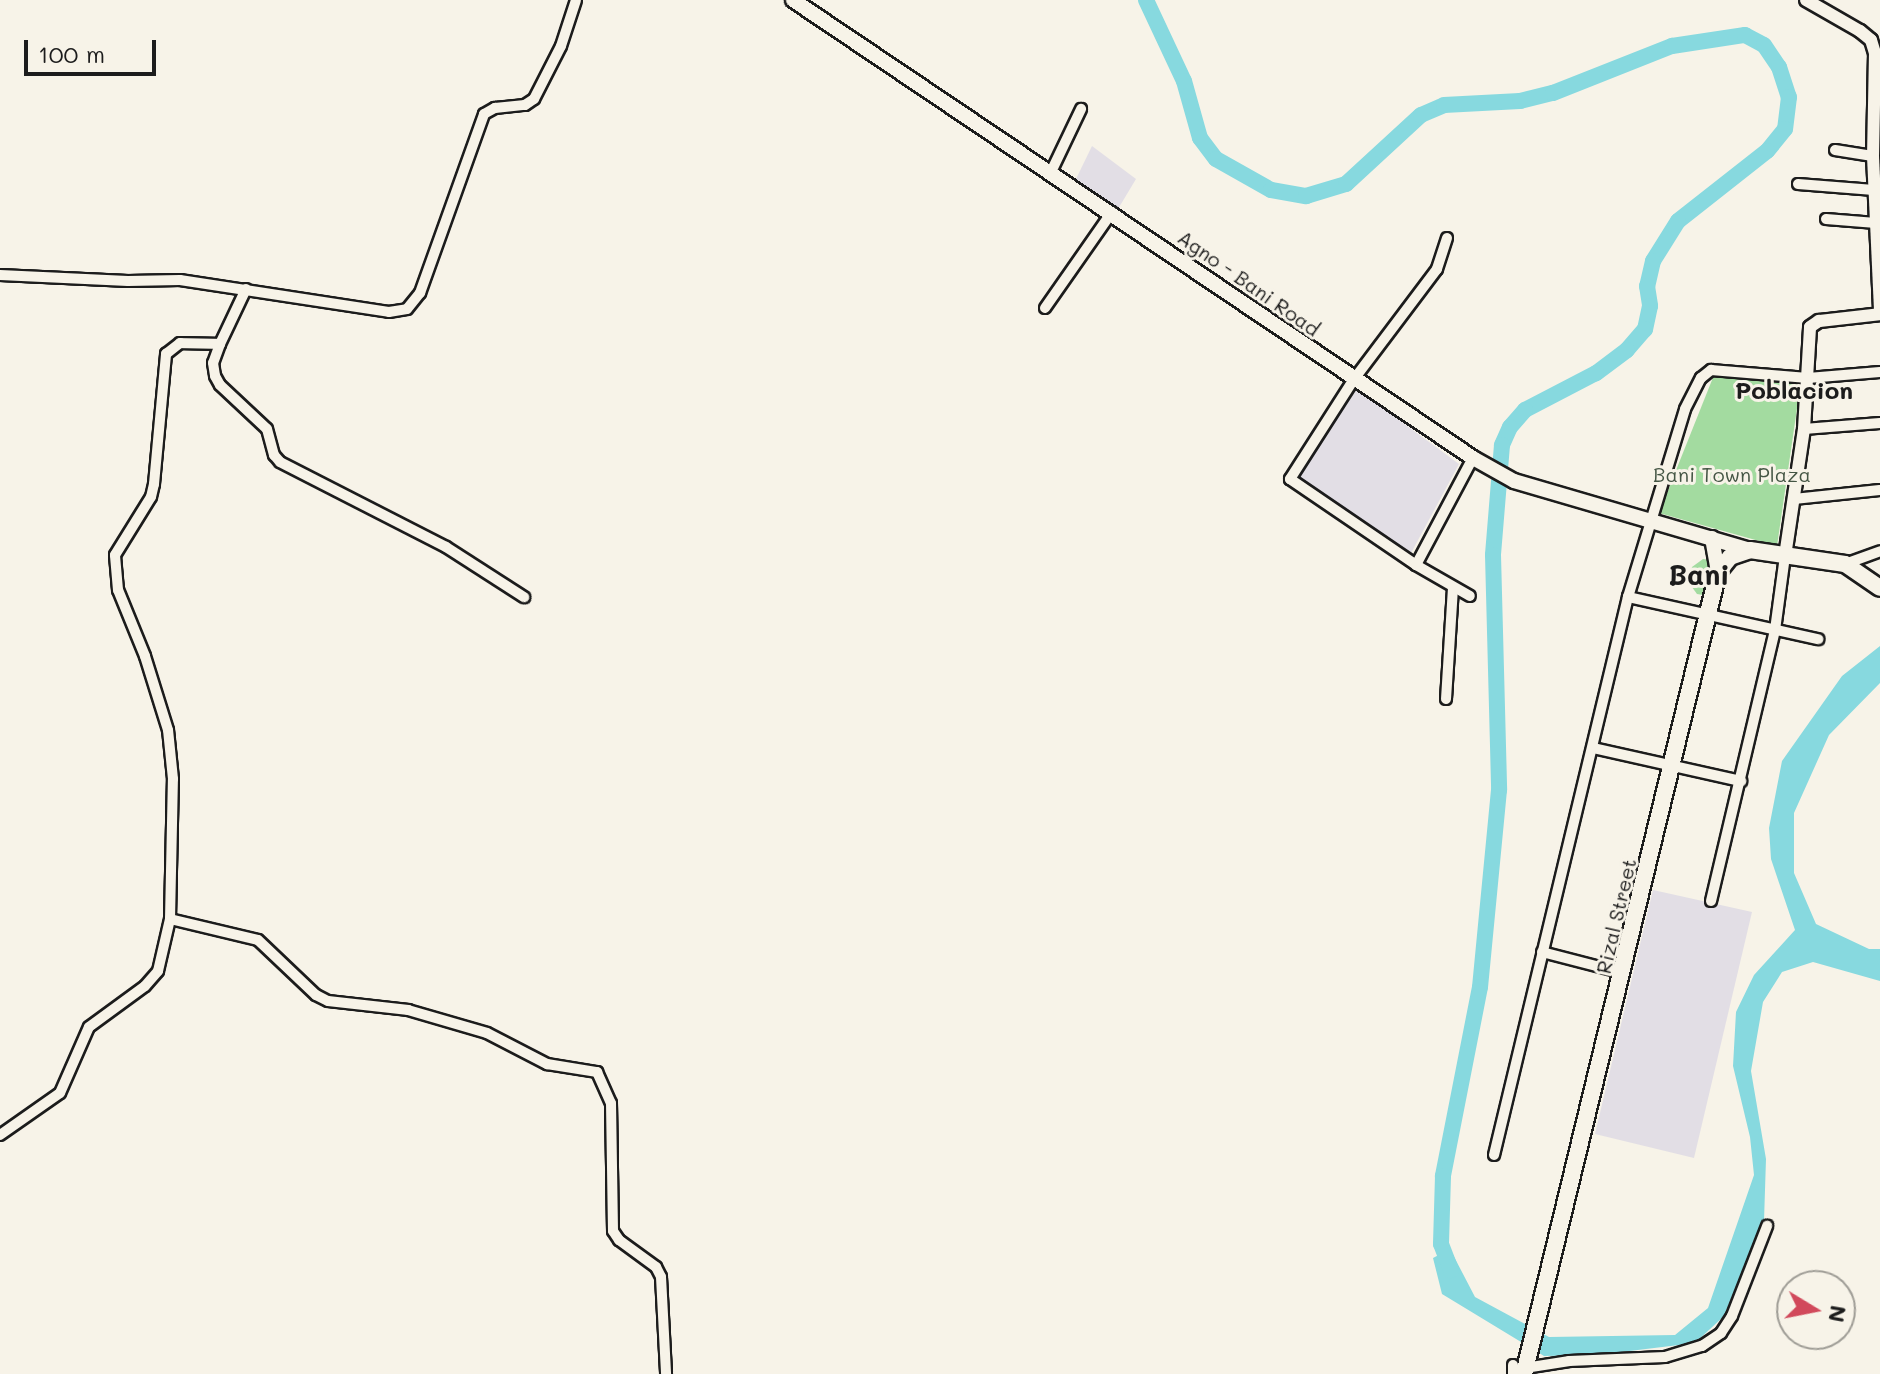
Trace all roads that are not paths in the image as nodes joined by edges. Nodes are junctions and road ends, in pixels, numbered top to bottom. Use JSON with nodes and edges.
{"nodes":[{"id":1,"x":576,"y":0,"type":"edge"},
{"id":2,"x":793,"y":0,"type":"edge"},
{"id":3,"x":1806,"y":0,"type":"edge"},
{"id":4,"x":1081,"y":109,"type":"dead end"},
{"id":5,"x":1835,"y":150,"type":"dead end"},
{"id":6,"x":1873,"y":156,"type":"junction"},
{"id":7,"x":1051,"y":172,"type":"junction"},
{"id":8,"x":1798,"y":184,"type":"dead end"},
{"id":9,"x":1874,"y":190,"type":"junction"},
{"id":10,"x":1112,"y":212,"type":"junction"},
{"id":11,"x":1826,"y":219,"type":"dead end"},
{"id":12,"x":1876,"y":223,"type":"junction"},
{"id":13,"x":1447,"y":238,"type":"dead end"},
{"id":14,"x":0,"y":275,"type":"edge"},
{"id":15,"x":246,"y":289,"type":"junction"},
{"id":16,"x":1045,"y":308,"type":"dead end"},
{"id":17,"x":1880,"y":312,"type":"edge"},
{"id":18,"x":220,"y":344,"type":"junction"},
{"id":19,"x":1880,"y":372,"type":"edge"},
{"id":20,"x":1808,"y":378,"type":"junction"},
{"id":21,"x":1354,"y":379,"type":"junction"},
{"id":22,"x":1880,"y":423,"type":"edge"},
{"id":23,"x":1804,"y":429,"type":"junction"},
{"id":24,"x":1475,"y":459,"type":"junction"},
{"id":25,"x":1880,"y":490,"type":"edge"},
{"id":26,"x":1794,"y":499,"type":"junction"},
{"id":27,"x":1651,"y":521,"type":"junction"},
{"id":28,"x":1712,"y":538,"type":"junction"},
{"id":29,"x":1750,"y":550,"type":"junction"},
{"id":30,"x":1880,"y":551,"type":"edge"},
{"id":31,"x":1785,"y":556,"type":"junction"},
{"id":32,"x":1845,"y":564,"type":"junction"},
{"id":33,"x":1416,"y":565,"type":"junction"},
{"id":34,"x":1718,"y":572,"type":"junction"},
{"id":35,"x":1880,"y":588,"type":"edge"},
{"id":36,"x":1453,"y":589,"type":"junction"},
{"id":37,"x":1470,"y":596,"type":"dead end"},
{"id":38,"x":524,"y":597,"type":"dead end"},
{"id":39,"x":1628,"y":597,"type":"junction"},
{"id":40,"x":1708,"y":613,"type":"junction"},
{"id":41,"x":1775,"y":630,"type":"junction"},
{"id":42,"x":1818,"y":639,"type":"dead end"},
{"id":43,"x":1446,"y":699,"type":"dead end"},
{"id":44,"x":1593,"y":748,"type":"junction"},
{"id":45,"x":1671,"y":764,"type":"junction"},
{"id":46,"x":1741,"y":781,"type":"junction"},
{"id":47,"x":1711,"y":901,"type":"dead end"},
{"id":48,"x":170,"y":919,"type":"junction"},
{"id":49,"x":1542,"y":952,"type":"junction"},
{"id":50,"x":1623,"y":973,"type":"junction"},
{"id":51,"x":0,"y":1135,"type":"edge"},
{"id":52,"x":1494,"y":1155,"type":"dead end"},
{"id":53,"x":1767,"y":1226,"type":"dead end"},
{"id":54,"x":1520,"y":1369,"type":"edge"},
{"id":55,"x":666,"y":1374,"type":"edge"}],
"edges":[{"from":1,"to":15,"type":"street"},
{"from":2,"to":7,"type":"main road","name":"Agno - Bani Road"},
{"from":3,"to":6,"type":"street"},
{"from":4,"to":7,"type":"street"},
{"from":5,"to":6,"type":"street"},
{"from":6,"to":9,"type":"street"},
{"from":7,"to":10,"type":"main road","name":"Agno - Bani Road"},
{"from":8,"to":9,"type":"street"},
{"from":9,"to":12,"type":"street"},
{"from":10,"to":16,"type":"street"},
{"from":10,"to":21,"type":"main road","name":"Agno - Bani Road"},
{"from":11,"to":12,"type":"street"},
{"from":12,"to":17,"type":"street"},
{"from":13,"to":21,"type":"street"},
{"from":14,"to":15,"type":"street"},
{"from":15,"to":18,"type":"street"},
{"from":17,"to":20,"type":"street"},
{"from":18,"to":38,"type":"street"},
{"from":18,"to":48,"type":"street"},
{"from":19,"to":20,"type":"street"},
{"from":20,"to":23,"type":"street"},
{"from":20,"to":27,"type":"street"},
{"from":21,"to":24,"type":"main road","name":"Agno - Bani Road"},
{"from":21,"to":33,"type":"street"},
{"from":22,"to":23,"type":"street"},
{"from":23,"to":26,"type":"street"},
{"from":24,"to":27,"type":"main road","name":"Agno - Bani Road"},
{"from":24,"to":33,"type":"street"},
{"from":25,"to":26,"type":"street"},
{"from":26,"to":31,"type":"street"},
{"from":27,"to":28,"type":"main road","name":"Agno - Bani Road"},
{"from":27,"to":39,"type":"street"},
{"from":28,"to":29,"type":"main road","name":"Agno - Bani Road"},
{"from":28,"to":34,"type":"main road"},
{"from":29,"to":31,"type":"main road"},
{"from":29,"to":34,"type":"main road"},
{"from":30,"to":32,"type":"street"},
{"from":31,"to":32,"type":"main road"},
{"from":31,"to":41,"type":"street"},
{"from":32,"to":35,"type":"main road"},
{"from":33,"to":36,"type":"street"},
{"from":34,"to":40,"type":"main road","name":"Rizal Street"},
{"from":36,"to":37,"type":"street"},
{"from":36,"to":43,"type":"street"},
{"from":39,"to":40,"type":"street"},
{"from":39,"to":44,"type":"street"},
{"from":40,"to":41,"type":"street"},
{"from":40,"to":45,"type":"main road","name":"Rizal Street"},
{"from":41,"to":42,"type":"street"},
{"from":41,"to":46,"type":"street"},
{"from":44,"to":45,"type":"street"},
{"from":44,"to":49,"type":"street"},
{"from":45,"to":46,"type":"street"},
{"from":45,"to":50,"type":"main road","name":"Rizal Street"},
{"from":46,"to":47,"type":"street"},
{"from":48,"to":51,"type":"street"},
{"from":48,"to":55,"type":"street"},
{"from":49,"to":50,"type":"street"},
{"from":49,"to":52,"type":"street"},
{"from":50,"to":54,"type":"main road","name":"Rizal Street"},
{"from":53,"to":54,"type":"street"}]}
